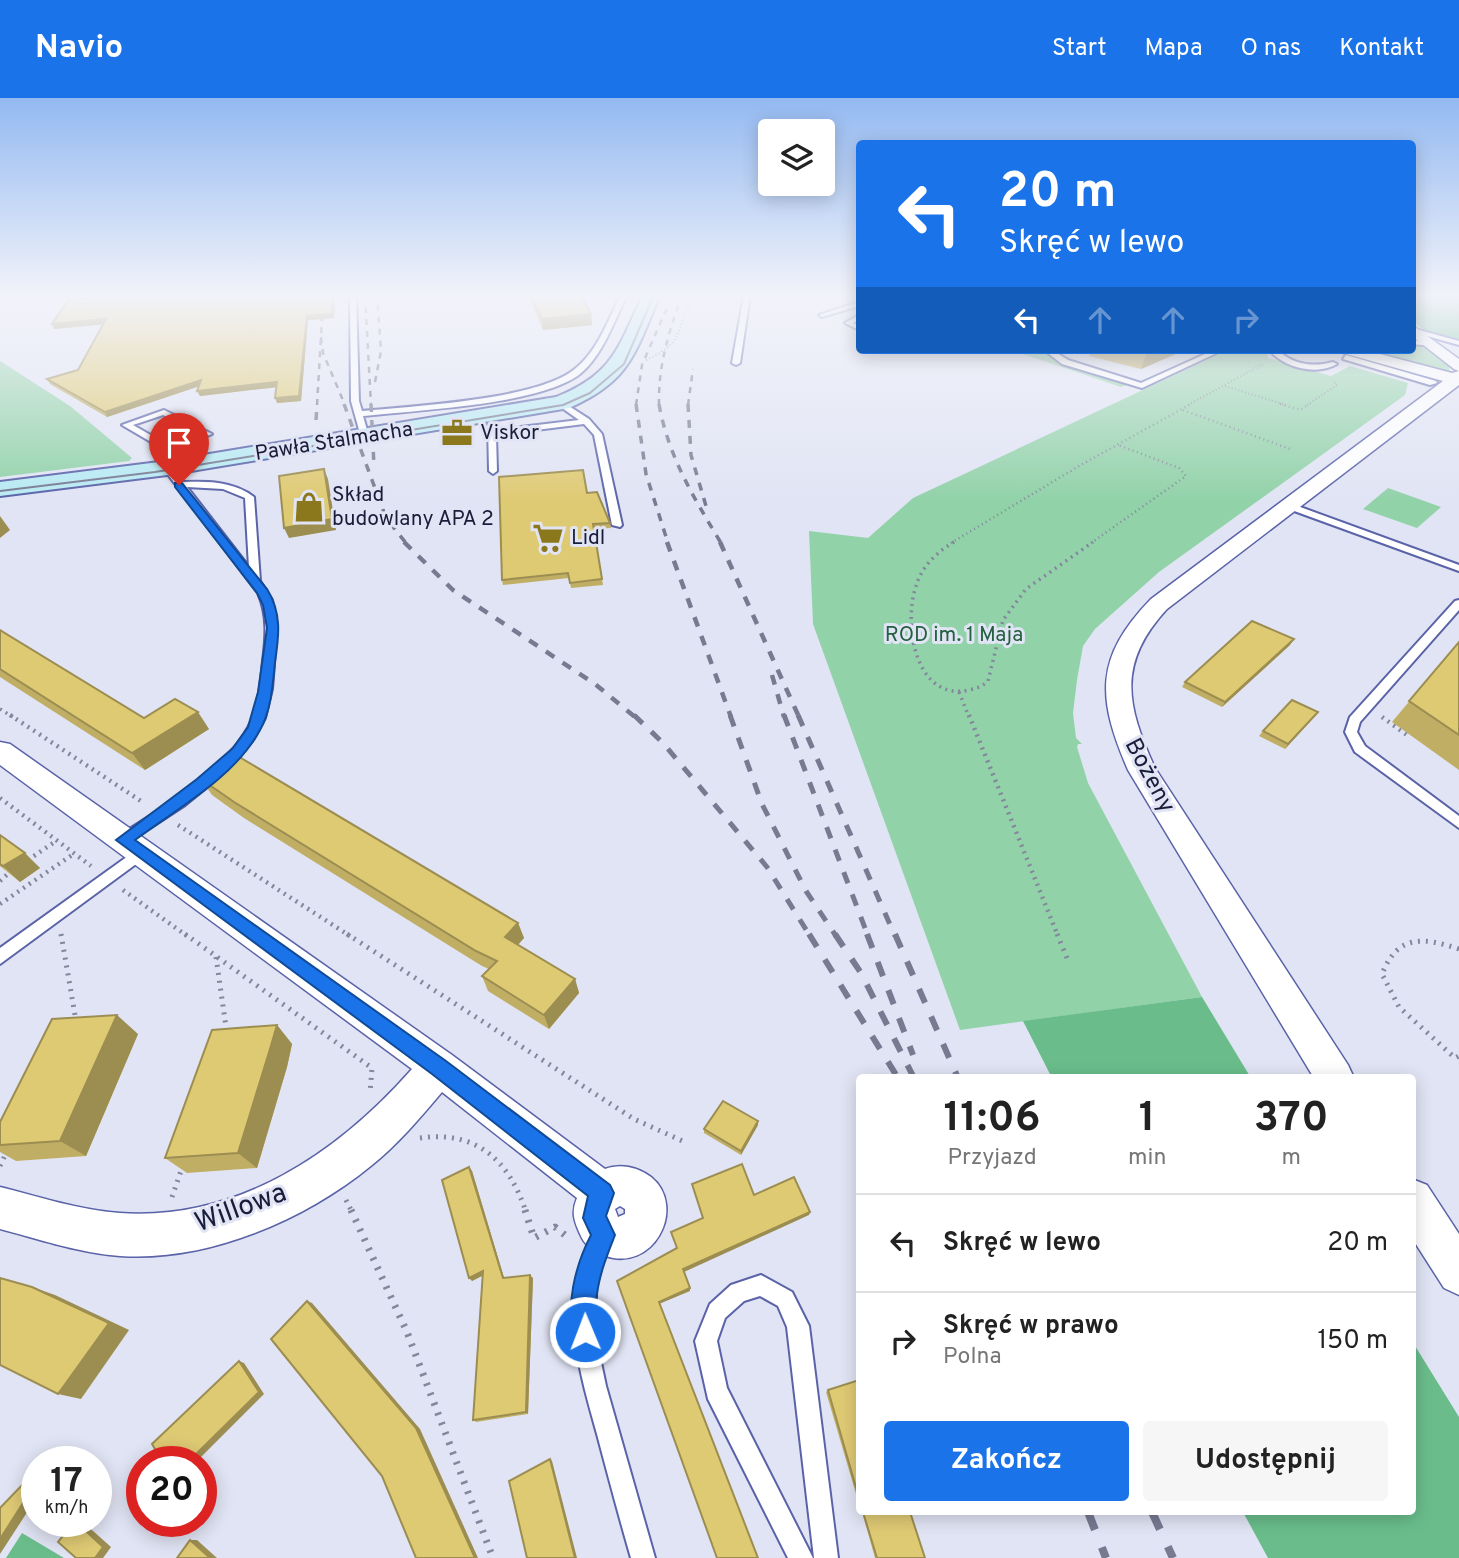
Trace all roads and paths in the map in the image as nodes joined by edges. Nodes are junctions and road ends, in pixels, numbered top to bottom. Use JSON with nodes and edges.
{"nodes":[{"id":1,"x":354,"y":363,"type":"edge"},
{"id":2,"x":586,"y":363,"type":"edge"},
{"id":3,"x":621,"y":363,"type":"edge"},
{"id":4,"x":1069,"y":363,"type":"edge"},
{"id":5,"x":1192,"y":363,"type":"edge"},
{"id":6,"x":1264,"y":363,"type":"edge"},
{"id":7,"x":1299,"y":363,"type":"edge"},
{"id":8,"x":1375,"y":363,"type":"edge"},
{"id":9,"x":1396,"y":363,"type":"edge"},
{"id":10,"x":1333,"y":365,"type":"dead end"},
{"id":11,"x":1458,"y":375,"type":"edge"},
{"id":12,"x":1331,"y":379,"type":"dead end"},
{"id":13,"x":1433,"y":383,"type":"dead end"},
{"id":14,"x":1224,"y":386,"type":"junction"},
{"id":15,"x":561,"y":403,"type":"junction"},
{"id":16,"x":1182,"y":410,"type":"junction"},
{"id":17,"x":359,"y":414,"type":"junction"},
{"id":18,"x":586,"y":421,"type":"junction"},
{"id":19,"x":490,"y":425,"type":"junction"},
{"id":20,"x":365,"y":437,"type":"junction"},
{"id":21,"x":1118,"y":445,"type":"junction"},
{"id":22,"x":1293,"y":450,"type":"dead end"},
{"id":23,"x":171,"y":467,"type":"junction"},
{"id":24,"x":493,"y":471,"type":"dead end"},
{"id":25,"x":0,"y":489,"type":"edge"},
{"id":26,"x":1289,"y":506,"type":"junction"},
{"id":27,"x":617,"y":525,"type":"dead end"},
{"id":28,"x":1459,"y":568,"type":"edge"},
{"id":29,"x":255,"y":581,"type":"junction"},
{"id":30,"x":1459,"y":603,"type":"edge"},
{"id":31,"x":959,"y":692,"type":"junction"},
{"id":32,"x":1366,"y":707,"type":"junction"},
{"id":33,"x":0,"y":709,"type":"edge"},
{"id":34,"x":1410,"y":734,"type":"dead end"},
{"id":35,"x":0,"y":751,"type":"edge"},
{"id":36,"x":0,"y":798,"type":"edge"},
{"id":37,"x":153,"y":809,"type":"dead end"},
{"id":38,"x":1459,"y":823,"type":"edge"},
{"id":39,"x":176,"y":824,"type":"dead end"},
{"id":40,"x":56,"y":841,"type":"junction"},
{"id":41,"x":133,"y":846,"type":"junction"},
{"id":42,"x":75,"y":853,"type":"junction"},
{"id":43,"x":24,"y":862,"type":"edge"},
{"id":44,"x":13,"y":869,"type":"edge"},
{"id":45,"x":107,"y":878,"type":"junction"},
{"id":46,"x":0,"y":881,"type":"edge"},
{"id":47,"x":0,"y":904,"type":"edge"},
{"id":48,"x":57,"y":914,"type":"junction"},
{"id":49,"x":1459,"y":949,"type":"edge"},
{"id":50,"x":0,"y":957,"type":"edge"},
{"id":51,"x":216,"y":957,"type":"junction"},
{"id":52,"x":1067,"y":958,"type":"dead end"},
{"id":53,"x":69,"y":1027,"type":"edge"},
{"id":54,"x":224,"y":1043,"type":"edge"},
{"id":55,"x":1459,"y":1056,"type":"edge"},
{"id":56,"x":439,"y":1067,"type":"junction"},
{"id":57,"x":1332,"y":1074,"type":"edge"},
{"id":58,"x":367,"y":1108,"type":"dead end"},
{"id":59,"x":12,"y":1143,"type":"edge"},
{"id":60,"x":687,"y":1143,"type":"dead end"},
{"id":61,"x":187,"y":1153,"type":"edge"},
{"id":62,"x":0,"y":1166,"type":"edge"},
{"id":63,"x":344,"y":1195,"type":"dead end"},
{"id":64,"x":182,"y":1202,"type":"dead end"},
{"id":65,"x":0,"y":1208,"type":"edge"},
{"id":66,"x":1416,"y":1209,"type":"edge"},
{"id":67,"x":604,"y":1235,"type":"joint"},
{"id":68,"x":1436,"y":1252,"type":"edge"},
{"id":69,"x":493,"y":1558,"type":"edge"},
{"id":70,"x":643,"y":1558,"type":"edge"},
{"id":71,"x":801,"y":1558,"type":"edge"},
{"id":72,"x":827,"y":1558,"type":"edge"}],
"edges":[{"from":1,"to":17,"type":"lane"},
{"from":2,"to":17,"type":"lane"},
{"from":3,"to":15,"type":"street","name":"Pawła Stalmacha"},
{"from":4,"to":5,"type":"lane"},
{"from":6,"to":14,"type":"path"},
{"from":7,"to":10,"type":"lane"},
{"from":8,"to":13,"type":"lane"},
{"from":9,"to":11,"type":"street"},
{"from":11,"to":26,"type":"street","name":"Bożeny"},
{"from":12,"to":14,"type":"path"},
{"from":14,"to":16,"type":"path"},
{"from":15,"to":18,"type":"lane"},
{"from":15,"to":19,"type":"street","name":"Pawła Stalmacha"},
{"from":16,"to":21,"type":"path"},
{"from":16,"to":22,"type":"path"},
{"from":17,"to":20,"type":"lane"},
{"from":18,"to":19,"type":"lane"},
{"from":18,"to":27,"type":"lane"},
{"from":19,"to":20,"type":"street","name":"Pawła Stalmacha"},
{"from":19,"to":24,"type":"lane"},
{"from":20,"to":23,"type":"street","name":"Pawła Stalmacha"},
{"from":21,"to":31,"type":"path"},
{"from":21,"to":31,"type":"path"},
{"from":23,"to":23,"type":"lane"},
{"from":23,"to":25,"type":"street","name":"Pawła Stalmacha"},
{"from":23,"to":29,"type":"lane"},
{"from":23,"to":29,"type":"lane"},
{"from":26,"to":28,"type":"lane"},
{"from":26,"to":57,"type":"street","name":"Bożeny"},
{"from":29,"to":41,"type":"lane"},
{"from":30,"to":32,"type":"lane"},
{"from":31,"to":52,"type":"path"},
{"from":32,"to":34,"type":"path"},
{"from":32,"to":38,"type":"lane"},
{"from":33,"to":37,"type":"path"},
{"from":35,"to":41,"type":"street"},
{"from":36,"to":40,"type":"path"},
{"from":39,"to":60,"type":"path"},
{"from":40,"to":42,"type":"path"},
{"from":40,"to":43,"type":"path"},
{"from":41,"to":45,"type":"lane"},
{"from":41,"to":56,"type":"street"},
{"from":42,"to":45,"type":"path"},
{"from":42,"to":47,"type":"path"},
{"from":44,"to":46,"type":"path"},
{"from":45,"to":48,"type":"lane"},
{"from":45,"to":51,"type":"path"},
{"from":48,"to":50,"type":"lane"},
{"from":48,"to":53,"type":"path"},
{"from":49,"to":55,"type":"path"},
{"from":51,"to":54,"type":"path"},
{"from":51,"to":58,"type":"path"},
{"from":56,"to":65,"type":"street","name":"Willowa"},
{"from":56,"to":67,"type":"street"},
{"from":59,"to":62,"type":"path"},
{"from":61,"to":64,"type":"path"},
{"from":63,"to":69,"type":"path"},
{"from":66,"to":68,"type":"street"},
{"from":67,"to":70,"type":"lane"},
{"from":71,"to":72,"type":"lane"}]}
